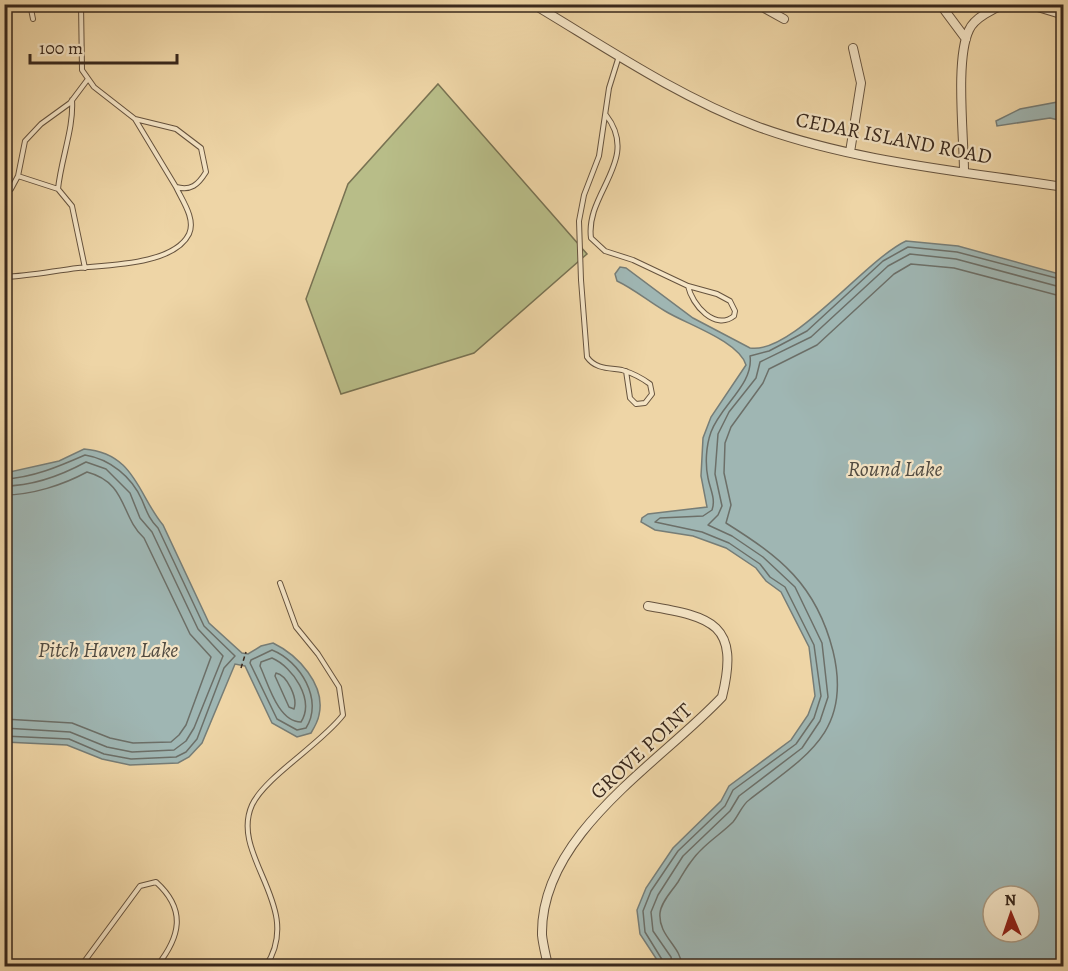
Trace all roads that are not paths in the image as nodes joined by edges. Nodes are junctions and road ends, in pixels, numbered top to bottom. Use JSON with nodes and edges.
{"nodes":[{"id":1,"x":30,"y":4,"type":"edge"},
{"id":2,"x":81,"y":4,"type":"edge"},
{"id":3,"x":533,"y":4,"type":"edge"},
{"id":4,"x":757,"y":4,"type":"edge"},
{"id":5,"x":940,"y":4,"type":"edge"},
{"id":6,"x":1006,"y":4,"type":"edge"},
{"id":7,"x":1028,"y":4,"type":"edge"},
{"id":8,"x":1064,"y":15,"type":"edge"},
{"id":9,"x":33,"y":19,"type":"dead end"},
{"id":10,"x":784,"y":19,"type":"dead end"},
{"id":11,"x":966,"y":39,"type":"junction"},
{"id":12,"x":853,"y":48,"type":"dead end"},
{"id":13,"x":619,"y":56,"type":"junction"},
{"id":14,"x":88,"y":79,"type":"junction"},
{"id":15,"x":72,"y":100,"type":"junction"},
{"id":16,"x":606,"y":114,"type":"junction"},
{"id":17,"x":135,"y":119,"type":"junction"},
{"id":18,"x":850,"y":152,"type":"junction"},
{"id":19,"x":964,"y":172,"type":"junction"},
{"id":20,"x":18,"y":176,"type":"junction"},
{"id":21,"x":176,"y":187,"type":"junction"},
{"id":22,"x":1064,"y":187,"type":"edge"},
{"id":23,"x":58,"y":189,"type":"junction"},
{"id":24,"x":4,"y":191,"type":"edge"},
{"id":25,"x":85,"y":268,"type":"junction"},
{"id":26,"x":4,"y":277,"type":"edge"},
{"id":27,"x":688,"y":286,"type":"junction"},
{"id":28,"x":626,"y":371,"type":"junction"},
{"id":29,"x":280,"y":583,"type":"dead end"},
{"id":30,"x":648,"y":606,"type":"dead end"},
{"id":31,"x":81,"y":966,"type":"edge"},
{"id":32,"x":157,"y":966,"type":"edge"},
{"id":33,"x":266,"y":966,"type":"edge"},
{"id":34,"x":548,"y":966,"type":"edge"}],
"edges":[{"from":1,"to":9,"type":"lane"},
{"from":2,"to":14,"type":"lane"},
{"from":3,"to":13,"type":"street","name":"CEDAR ISLAND ROAD"},
{"from":4,"to":10,"type":"street"},
{"from":5,"to":11,"type":"street"},
{"from":6,"to":11,"type":"street"},
{"from":7,"to":8,"type":"street"},
{"from":11,"to":19,"type":"street"},
{"from":12,"to":18,"type":"street"},
{"from":13,"to":16,"type":"lane"},
{"from":13,"to":18,"type":"street","name":"CEDAR ISLAND ROAD"},
{"from":14,"to":15,"type":"lane"},
{"from":14,"to":17,"type":"lane"},
{"from":15,"to":20,"type":"lane"},
{"from":15,"to":23,"type":"lane"},
{"from":16,"to":27,"type":"lane"},
{"from":16,"to":28,"type":"lane"},
{"from":17,"to":21,"type":"lane"},
{"from":17,"to":21,"type":"lane"},
{"from":18,"to":19,"type":"street","name":"CEDAR ISLAND ROAD"},
{"from":19,"to":22,"type":"street","name":"CEDAR ISLAND ROAD"},
{"from":20,"to":23,"type":"lane"},
{"from":20,"to":24,"type":"lane"},
{"from":21,"to":25,"type":"lane"},
{"from":23,"to":25,"type":"lane"},
{"from":25,"to":26,"type":"lane"},
{"from":27,"to":27,"type":"lane"},
{"from":28,"to":28,"type":"lane"},
{"from":29,"to":33,"type":"lane"},
{"from":30,"to":34,"type":"street","name":"GROVE POINT"},
{"from":31,"to":32,"type":"lane"}]}
